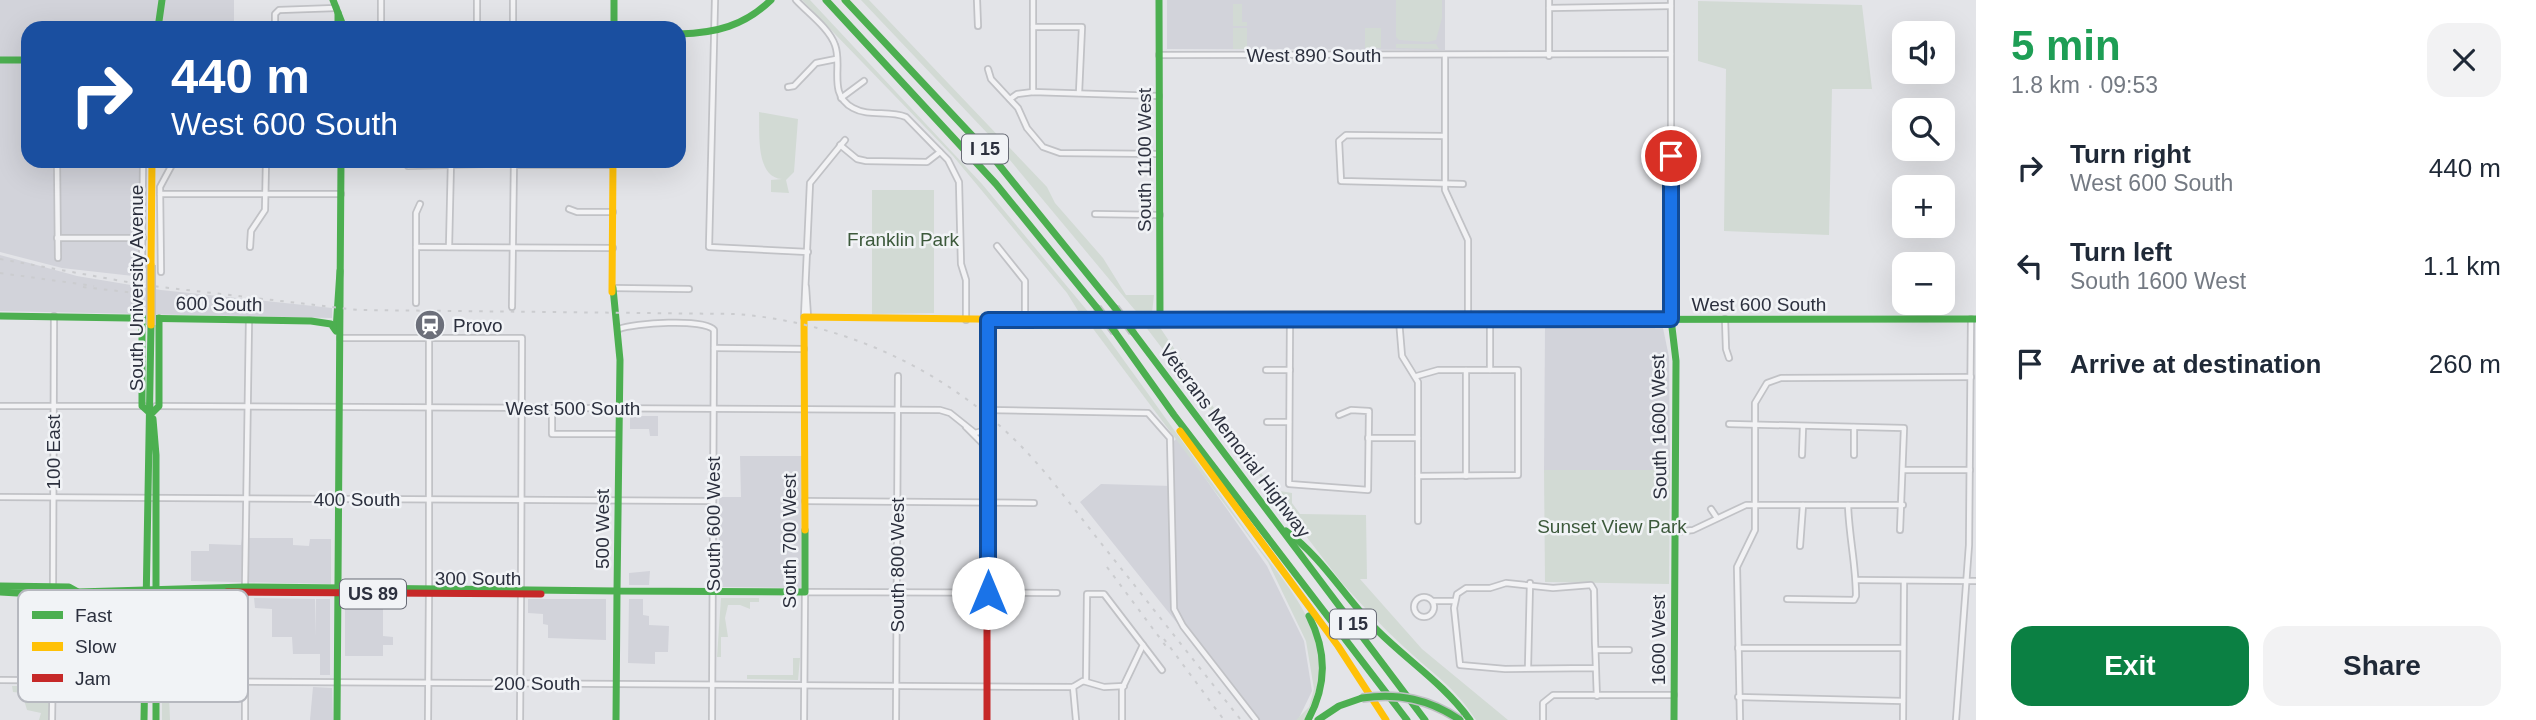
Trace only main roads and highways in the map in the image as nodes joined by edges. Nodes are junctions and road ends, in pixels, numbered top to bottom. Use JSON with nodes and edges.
{"nodes":[{"id":1,"x":162,"y":0,"type":"edge"},
{"id":2,"x":614,"y":0,"type":"edge"},
{"id":3,"x":771,"y":0,"type":"edge"},
{"id":4,"x":826,"y":0,"type":"edge"},
{"id":5,"x":845,"y":0,"type":"edge"},
{"id":6,"x":1159,"y":0,"type":"edge"},
{"id":7,"x":159,"y":21,"type":"edge"},
{"id":8,"x":614,"y":21,"type":"edge"},
{"id":9,"x":686,"y":34,"type":"edge"},
{"id":10,"x":0,"y":60,"type":"edge"},
{"id":11,"x":21,"y":60,"type":"edge"},
{"id":12,"x":152,"y":168,"type":"edge"},
{"id":13,"x":341,"y":168,"type":"edge"},
{"id":14,"x":613,"y":168,"type":"edge"},
{"id":15,"x":340,"y":271,"type":"junction"},
{"id":16,"x":613,"y":288,"type":"junction"},
{"id":17,"x":0,"y":316,"type":"edge"},
{"id":18,"x":142,"y":318,"type":"junction"},
{"id":19,"x":159,"y":318,"type":"junction"},
{"id":20,"x":336,"y":318,"type":"junction"},
{"id":21,"x":806,"y":319,"type":"junction"},
{"id":22,"x":1671,"y":319,"type":"junction"},
{"id":23,"x":1974,"y":319,"type":"edge"},
{"id":24,"x":988,"y":320,"type":"junction"},
{"id":25,"x":1160,"y":320,"type":"junction"},
{"id":26,"x":311,"y":321,"type":"junction"},
{"id":27,"x":338,"y":335,"type":"junction"},
{"id":28,"x":619,"y":338,"type":"junction"},
{"id":29,"x":806,"y":362,"type":"junction"},
{"id":30,"x":151,"y":408,"type":"junction"},
{"id":31,"x":988,"y":410,"type":"junction"},
{"id":32,"x":1174,"y":415,"type":"junction"},
{"id":33,"x":988,"y":461,"type":"junction"},
{"id":34,"x":1281,"y":528,"type":"junction"},
{"id":35,"x":1674,"y":560,"type":"joint"},
{"id":36,"x":1287,"y":581,"type":"junction"},
{"id":37,"x":0,"y":586,"type":"edge"},
{"id":38,"x":43,"y":590,"type":"edge"},
{"id":39,"x":58,"y":590,"type":"edge"},
{"id":40,"x":74,"y":590,"type":"edge"},
{"id":41,"x":144,"y":590,"type":"joint"},
{"id":42,"x":157,"y":590,"type":"junction"},
{"id":43,"x":188,"y":590,"type":"edge"},
{"id":44,"x":188,"y":590,"type":"edge"},
{"id":45,"x":245,"y":590,"type":"edge"},
{"id":46,"x":248,"y":590,"type":"edge"},
{"id":47,"x":338,"y":591,"type":"junction"},
{"id":48,"x":617,"y":591,"type":"junction"},
{"id":49,"x":0,"y":592,"type":"edge"},
{"id":50,"x":18,"y":592,"type":"edge"},
{"id":51,"x":805,"y":592,"type":"joint"},
{"id":52,"x":144,"y":702,"type":"edge"},
{"id":53,"x":156,"y":702,"type":"edge"},
{"id":54,"x":144,"y":720,"type":"edge"},
{"id":55,"x":156,"y":720,"type":"edge"},
{"id":56,"x":337,"y":720,"type":"edge"},
{"id":57,"x":616,"y":720,"type":"edge"},
{"id":58,"x":988,"y":720,"type":"edge"},
{"id":59,"x":1308,"y":720,"type":"edge"},
{"id":60,"x":1318,"y":720,"type":"edge"},
{"id":61,"x":1385,"y":720,"type":"edge"},
{"id":62,"x":1407,"y":720,"type":"edge"},
{"id":63,"x":1425,"y":720,"type":"edge"},
{"id":64,"x":1460,"y":720,"type":"edge"},
{"id":65,"x":1470,"y":720,"type":"edge"},
{"id":66,"x":1674,"y":720,"type":"edge"}],
"edges":[{"from":1,"to":7,"type":"main road"},
{"from":2,"to":8,"type":"main road"},
{"from":3,"to":9,"type":"main road"},
{"from":4,"to":32,"type":"main road","name":"Veterans Memorial Highway","number":"I 15","bridge":true},
{"from":5,"to":34,"type":"main road","name":"Veterans Memorial Highway","number":"I 15","bridge":true},
{"from":6,"to":25,"type":"main road","name":"South 1100 West"},
{"from":10,"to":11,"type":"main road"},
{"from":12,"to":30,"type":"main road","name":"South University Avenue","bridge":true},
{"from":13,"to":15,"type":"main road"},
{"from":14,"to":16,"type":"main road"},
{"from":15,"to":20,"type":"main road"},
{"from":15,"to":27,"type":"main road"},
{"from":16,"to":28,"type":"main road"},
{"from":16,"to":28,"type":"main road"},
{"from":17,"to":18,"type":"main road","name":"600 South"},
{"from":18,"to":19,"type":"main road","name":"600 South"},
{"from":18,"to":30,"type":"main road"},
{"from":19,"to":26,"type":"main road","name":"600 South"},
{"from":19,"to":30,"type":"main road"},
{"from":20,"to":26,"type":"main road"},
{"from":20,"to":27,"type":"main road"},
{"from":21,"to":24,"type":"main road","name":"West 600 South"},
{"from":21,"to":29,"type":"main road","name":"South 700 West"},
{"from":21,"to":29,"type":"main road","name":"South 700 West"},
{"from":22,"to":23,"type":"main road","name":"West 600 South"},
{"from":22,"to":25,"type":"main road","name":"West 600 South"},
{"from":22,"to":35,"type":"main road","name":"South 1600 West"},
{"from":24,"to":25,"type":"main road","name":"West 600 South"},
{"from":24,"to":31,"type":"main road"},
{"from":26,"to":27,"type":"main road"},
{"from":27,"to":47,"type":"main road"},
{"from":28,"to":48,"type":"main road","name":"500 West"},
{"from":29,"to":51,"type":"main road","name":"South 700 West"},
{"from":30,"to":41,"type":"main road","name":"South University Avenue"},
{"from":30,"to":42,"type":"main road","name":"South University Avenue"},
{"from":31,"to":33,"type":"main road"},
{"from":31,"to":33,"type":"main road"},
{"from":32,"to":36,"type":"main road"},
{"from":32,"to":62,"type":"main road","name":"Veterans Memorial Highway","number":"I 15"},
{"from":33,"to":58,"type":"main road"},
{"from":34,"to":63,"type":"main road","name":"Veterans Memorial Highway","number":"I 15"},
{"from":34,"to":65,"type":"main road"},
{"from":35,"to":66,"type":"main road","name":"1600 West"},
{"from":36,"to":59,"type":"main road"},
{"from":36,"to":61,"type":"main road"},
{"from":37,"to":38,"type":"main road","name":"300 South","number":"US 89"},
{"from":39,"to":40,"type":"main road","name":"300 South","number":"US 89"},
{"from":41,"to":42,"type":"main road","name":"300 South","number":"US 89"},
{"from":42,"to":43,"type":"main road","name":"300 South","number":"US 89"},
{"from":44,"to":45,"type":"main road","name":"300 South","number":"US 89"},
{"from":46,"to":47,"type":"main road","name":"300 South","number":"US 89"},
{"from":47,"to":48,"type":"main road","name":"300 South","number":"US 89"},
{"from":47,"to":56,"type":"main road"},
{"from":48,"to":51,"type":"main road","name":"300 South"},
{"from":48,"to":57,"type":"main road","name":"500 West"},
{"from":49,"to":50,"type":"main road","name":"300 South","number":"US 89"},
{"from":52,"to":54,"type":"main road","name":"South University Avenue"},
{"from":53,"to":55,"type":"main road","name":"South University Avenue"},
{"from":60,"to":64,"type":"main road","bridge":true}]}
